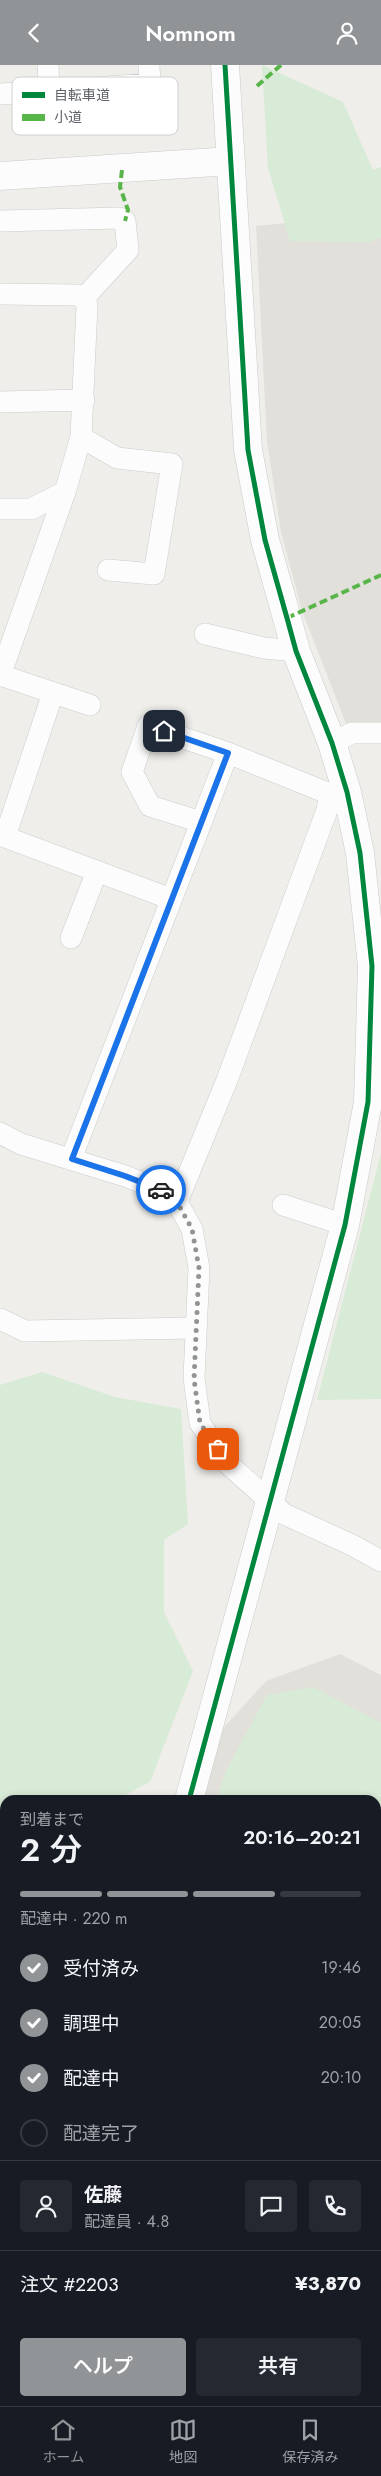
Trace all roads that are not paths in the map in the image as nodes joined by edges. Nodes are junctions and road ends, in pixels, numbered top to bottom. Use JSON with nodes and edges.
{"nodes":[{"id":1,"x":225,"y":65,"type":"edge"},
{"id":2,"x":231,"y":161,"type":"junction"},
{"id":3,"x":0,"y":176,"type":"edge"},
{"id":4,"x":0,"y":221,"type":"edge"},
{"id":5,"x":0,"y":295,"type":"edge"},
{"id":6,"x":84,"y":298,"type":"junction"},
{"id":7,"x":84,"y":400,"type":"junction"},
{"id":8,"x":0,"y":402,"type":"edge"},
{"id":9,"x":81,"y":437,"type":"junction"},
{"id":10,"x":65,"y":492,"type":"junction"},
{"id":11,"x":0,"y":509,"type":"edge"},
{"id":12,"x":108,"y":570,"type":"dead end"},
{"id":13,"x":206,"y":634,"type":"dead end"},
{"id":14,"x":296,"y":651,"type":"junction"},
{"id":15,"x":0,"y":675,"type":"edge"},
{"id":16,"x":53,"y":693,"type":"junction"},
{"id":17,"x":90,"y":705,"type":"dead end"},
{"id":18,"x":381,"y":733,"type":"edge"},
{"id":19,"x":332,"y":743,"type":"junction"},
{"id":20,"x":228,"y":753,"type":"junction"},
{"id":21,"x":338,"y":793,"type":"junction"},
{"id":22,"x":201,"y":822,"type":"junction"},
{"id":23,"x":3,"y":836,"type":"edge"},
{"id":24,"x":97,"y":871,"type":"junction"},
{"id":25,"x":170,"y":899,"type":"junction"},
{"id":26,"x":71,"y":938,"type":"dead end"},
{"id":27,"x":0,"y":1133,"type":"edge"},
{"id":28,"x":72,"y":1159,"type":"junction"},
{"id":29,"x":177,"y":1202,"type":"junction"},
{"id":30,"x":284,"y":1205,"type":"dead end"},
{"id":31,"x":344,"y":1225,"type":"junction"},
{"id":32,"x":0,"y":1319,"type":"edge"},
{"id":33,"x":196,"y":1328,"type":"junction"},
{"id":34,"x":270,"y":1503,"type":"junction"},
{"id":35,"x":381,"y":1561,"type":"edge"},
{"id":36,"x":190,"y":1795,"type":"edge"}],
"edges":[{"from":1,"to":2,"type":"street"},
{"from":2,"to":3,"type":"street"},
{"from":2,"to":14,"type":"street"},
{"from":4,"to":6,"type":"street"},
{"from":5,"to":6,"type":"street"},
{"from":6,"to":7,"type":"street"},
{"from":7,"to":8,"type":"street"},
{"from":7,"to":9,"type":"street"},
{"from":9,"to":10,"type":"street"},
{"from":9,"to":12,"type":"street"},
{"from":10,"to":11,"type":"street"},
{"from":10,"to":15,"type":"street"},
{"from":13,"to":14,"type":"street"},
{"from":14,"to":19,"type":"street"},
{"from":15,"to":16,"type":"street"},
{"from":16,"to":17,"type":"street"},
{"from":16,"to":23,"type":"street"},
{"from":18,"to":19,"type":"street"},
{"from":19,"to":21,"type":"street"},
{"from":20,"to":21,"type":"street"},
{"from":20,"to":22,"type":"street"},
{"from":20,"to":22,"type":"street"},
{"from":21,"to":29,"type":"street"},
{"from":21,"to":31,"type":"street"},
{"from":22,"to":25,"type":"street"},
{"from":23,"to":24,"type":"street"},
{"from":24,"to":25,"type":"street"},
{"from":24,"to":26,"type":"street"},
{"from":25,"to":28,"type":"street"},
{"from":27,"to":28,"type":"street"},
{"from":28,"to":29,"type":"street"},
{"from":29,"to":33,"type":"street"},
{"from":30,"to":31,"type":"street"},
{"from":31,"to":34,"type":"street"},
{"from":32,"to":33,"type":"street"},
{"from":33,"to":34,"type":"street"},
{"from":34,"to":35,"type":"street"},
{"from":34,"to":36,"type":"street"}]}
